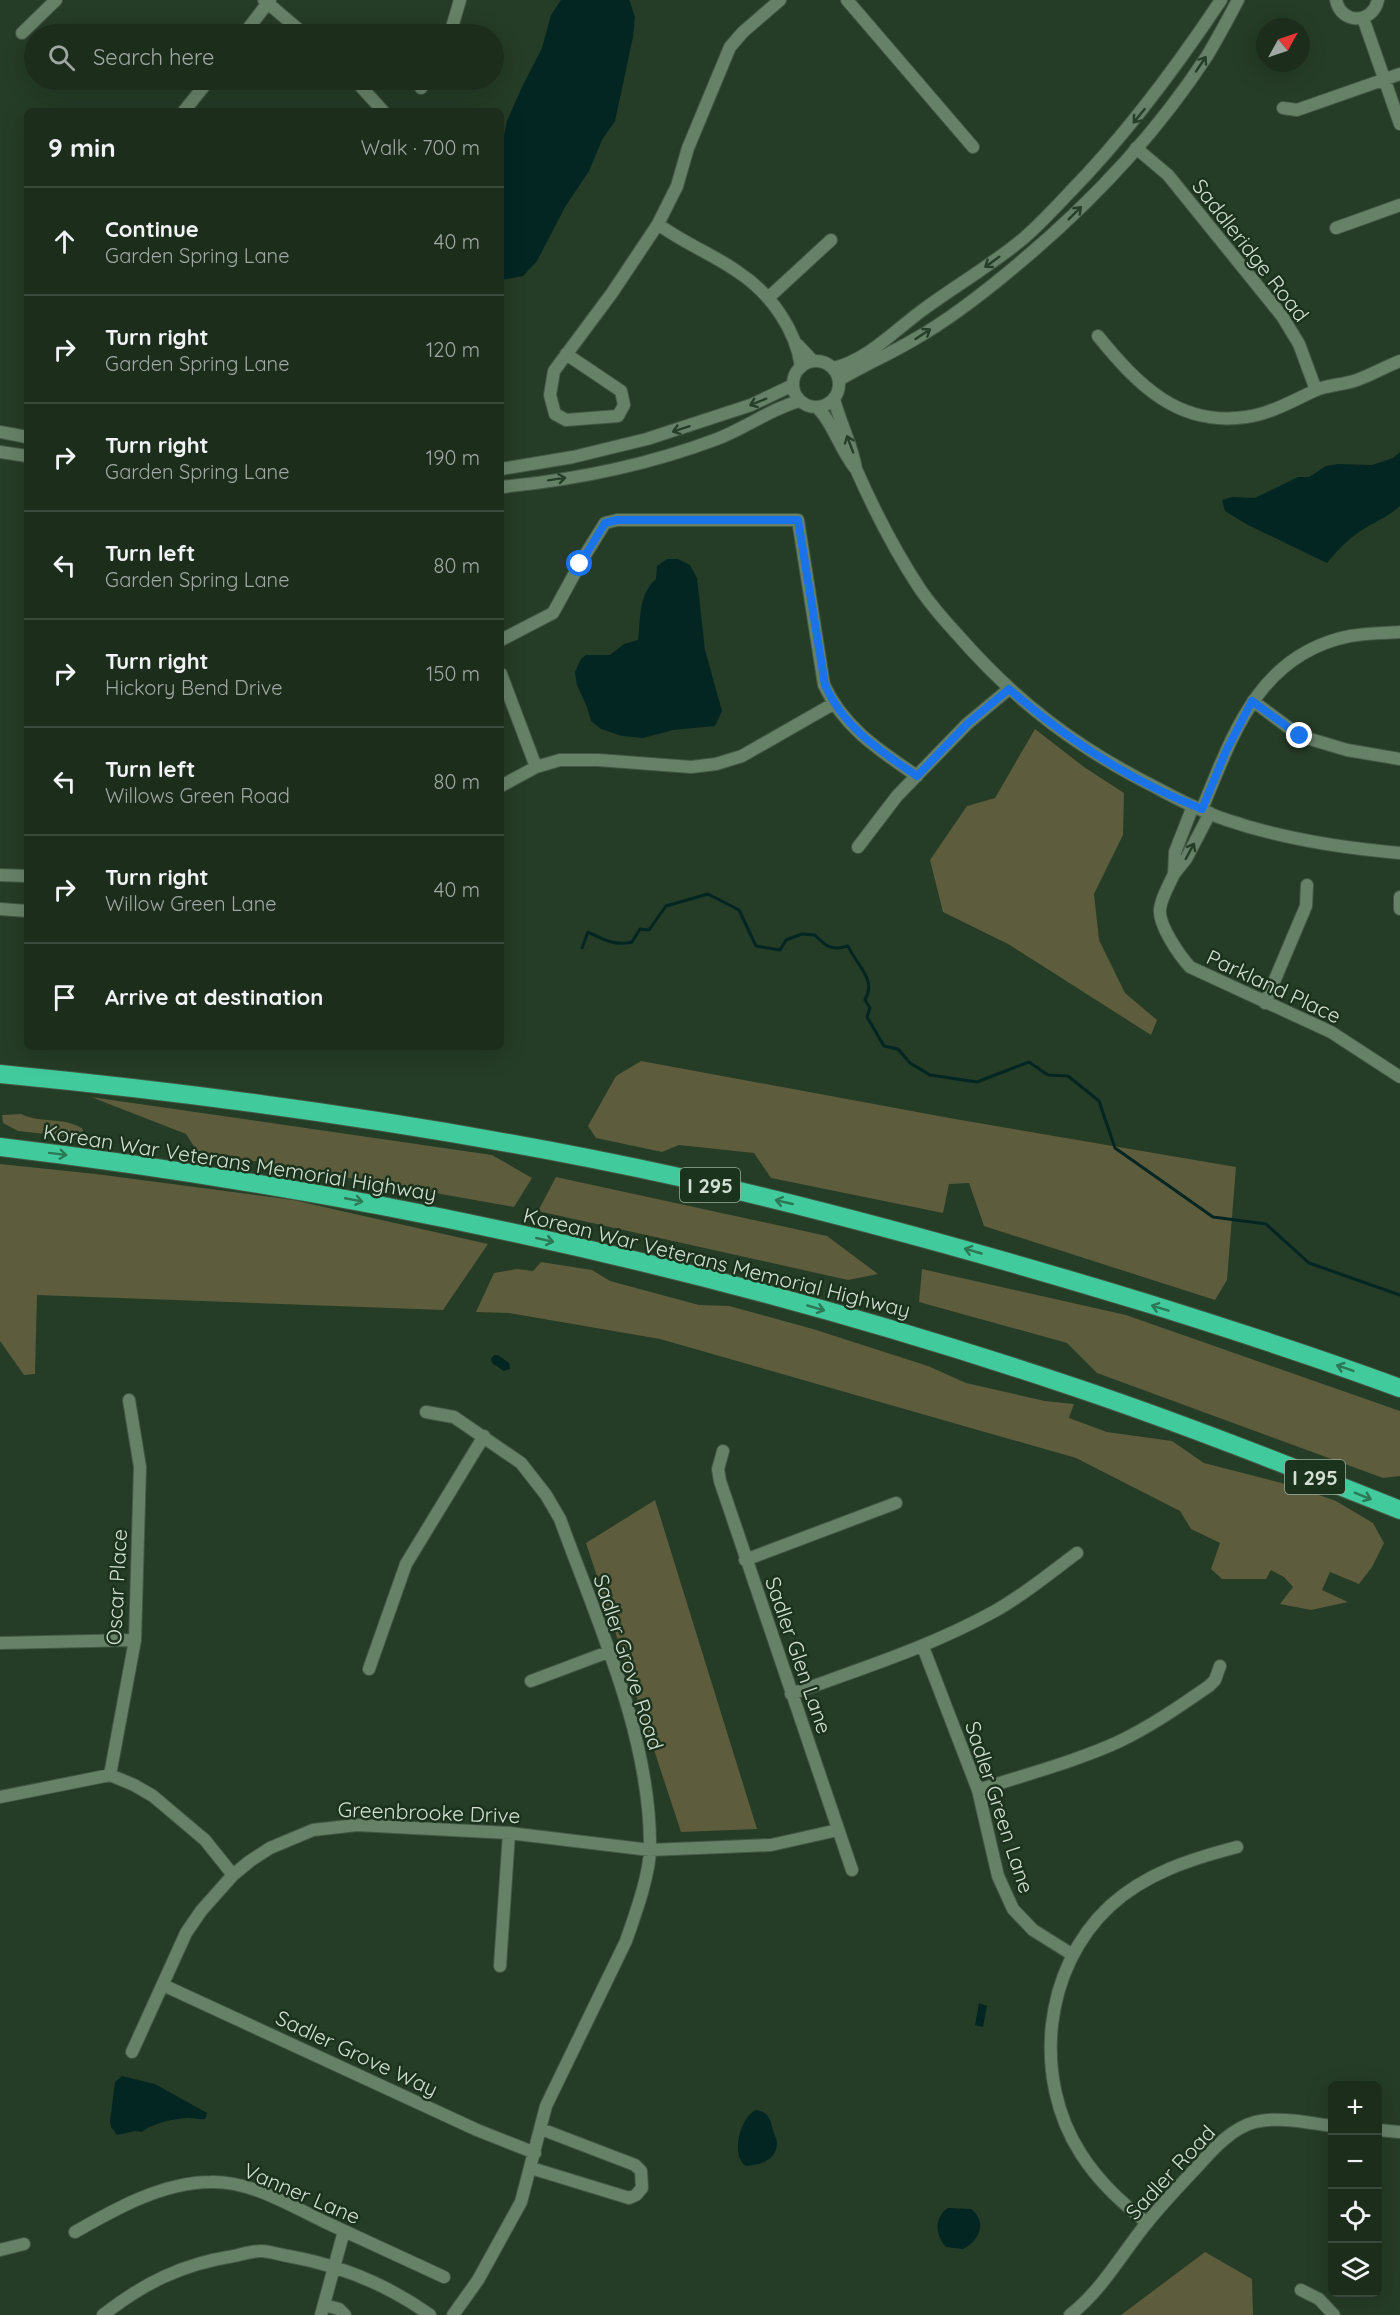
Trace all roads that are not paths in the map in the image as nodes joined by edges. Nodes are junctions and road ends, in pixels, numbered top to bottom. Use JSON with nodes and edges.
{"nodes":[{"id":1,"x":56,"y":0,"type":"edge"},
{"id":2,"x":460,"y":0,"type":"edge"},
{"id":3,"x":780,"y":0,"type":"edge"},
{"id":4,"x":847,"y":0,"type":"edge"},
{"id":5,"x":1221,"y":0,"type":"edge"},
{"id":6,"x":1238,"y":0,"type":"edge"},
{"id":7,"x":1336,"y":0,"type":"edge"},
{"id":8,"x":1378,"y":0,"type":"edge"},
{"id":9,"x":267,"y":1,"type":"edge"},
{"id":10,"x":1363,"y":18,"type":"junction"},
{"id":11,"x":31,"y":24,"type":"edge"},
{"id":12,"x":251,"y":24,"type":"edge"},
{"id":13,"x":293,"y":24,"type":"edge"},
{"id":14,"x":453,"y":24,"type":"edge"},
{"id":15,"x":1400,"y":75,"type":"edge"},
{"id":16,"x":1384,"y":80,"type":"junction"},
{"id":17,"x":201,"y":90,"type":"edge"},
{"id":18,"x":364,"y":90,"type":"edge"},
{"id":19,"x":186,"y":108,"type":"edge"},
{"id":20,"x":380,"y":108,"type":"edge"},
{"id":21,"x":1283,"y":108,"type":"dead end"},
{"id":22,"x":1400,"y":124,"type":"edge"},
{"id":23,"x":973,"y":147,"type":"dead end"},
{"id":24,"x":1136,"y":148,"type":"junction"},
{"id":25,"x":1400,"y":205,"type":"edge"},
{"id":26,"x":657,"y":224,"type":"junction"},
{"id":27,"x":1336,"y":228,"type":"dead end"},
{"id":28,"x":831,"y":240,"type":"dead end"},
{"id":29,"x":768,"y":298,"type":"junction"},
{"id":30,"x":1098,"y":336,"type":"dead end"},
{"id":31,"x":566,"y":354,"type":"junction"},
{"id":32,"x":1400,"y":361,"type":"edge"},
{"id":33,"x":807,"y":364,"type":"junction"},
{"id":34,"x":833,"y":368,"type":"junction"},
{"id":35,"x":839,"y":380,"type":"junction"},
{"id":36,"x":793,"y":385,"type":"junction"},
{"id":37,"x":1316,"y":390,"type":"junction"},
{"id":38,"x":834,"y":399,"type":"junction"},
{"id":39,"x":800,"y":401,"type":"junction"},
{"id":40,"x":816,"y":407,"type":"junction"},
{"id":41,"x":0,"y":432,"type":"edge"},
{"id":42,"x":24,"y":436,"type":"edge"},
{"id":43,"x":0,"y":452,"type":"edge"},
{"id":44,"x":24,"y":456,"type":"edge"},
{"id":45,"x":504,"y":468,"type":"edge"},
{"id":46,"x":856,"y":469,"type":"junction"},
{"id":47,"x":504,"y":488,"type":"edge"},
{"id":48,"x":1400,"y":632,"type":"edge"},
{"id":49,"x":504,"y":638,"type":"edge"},
{"id":50,"x":504,"y":682,"type":"edge"},
{"id":51,"x":1009,"y":689,"type":"junction"},
{"id":52,"x":1252,"y":701,"type":"junction"},
{"id":53,"x":833,"y":704,"type":"junction"},
{"id":54,"x":1400,"y":759,"type":"edge"},
{"id":55,"x":536,"y":767,"type":"junction"},
{"id":56,"x":917,"y":776,"type":"junction"},
{"id":57,"x":504,"y":784,"type":"edge"},
{"id":58,"x":1202,"y":809,"type":"junction"},
{"id":59,"x":858,"y":847,"type":"dead end"},
{"id":60,"x":1400,"y":852,"type":"edge"},
{"id":61,"x":1174,"y":874,"type":"junction"},
{"id":62,"x":0,"y":875,"type":"edge"},
{"id":63,"x":24,"y":876,"type":"edge"},
{"id":64,"x":1307,"y":885,"type":"dead end"},
{"id":65,"x":1400,"y":897,"type":"edge"},
{"id":66,"x":0,"y":909,"type":"edge"},
{"id":67,"x":1400,"y":909,"type":"edge"},
{"id":68,"x":24,"y":911,"type":"edge"},
{"id":69,"x":1265,"y":1003,"type":"junction"},
{"id":70,"x":0,"y":1074,"type":"edge"},
{"id":71,"x":1400,"y":1077,"type":"edge"},
{"id":72,"x":0,"y":1147,"type":"edge"},
{"id":73,"x":1400,"y":1388,"type":"edge"},
{"id":74,"x":129,"y":1400,"type":"dead end"},
{"id":75,"x":426,"y":1412,"type":"dead end"},
{"id":76,"x":484,"y":1436,"type":"junction"},
{"id":77,"x":723,"y":1451,"type":"dead end"},
{"id":78,"x":896,"y":1503,"type":"dead end"},
{"id":79,"x":1400,"y":1510,"type":"edge"},
{"id":80,"x":1077,"y":1553,"type":"dead end"},
{"id":81,"x":745,"y":1560,"type":"junction"},
{"id":82,"x":135,"y":1640,"type":"junction"},
{"id":83,"x":0,"y":1643,"type":"edge"},
{"id":84,"x":923,"y":1647,"type":"junction"},
{"id":85,"x":608,"y":1652,"type":"junction"},
{"id":86,"x":1220,"y":1666,"type":"dead end"},
{"id":87,"x":369,"y":1669,"type":"dead end"},
{"id":88,"x":531,"y":1681,"type":"dead end"},
{"id":89,"x":791,"y":1694,"type":"junction"},
{"id":90,"x":110,"y":1775,"type":"junction"},
{"id":91,"x":978,"y":1790,"type":"junction"},
{"id":92,"x":0,"y":1797,"type":"edge"},
{"id":93,"x":838,"y":1830,"type":"junction"},
{"id":94,"x":509,"y":1833,"type":"junction"},
{"id":95,"x":1237,"y":1848,"type":"dead end"},
{"id":96,"x":650,"y":1850,"type":"junction"},
{"id":97,"x":852,"y":1870,"type":"dead end"},
{"id":98,"x":233,"y":1875,"type":"junction"},
{"id":99,"x":1073,"y":1955,"type":"junction"},
{"id":100,"x":500,"y":1966,"type":"dead end"},
{"id":101,"x":164,"y":1985,"type":"junction"},
{"id":102,"x":132,"y":2052,"type":"dead end"},
{"id":103,"x":1328,"y":2126,"type":"edge"},
{"id":104,"x":541,"y":2129,"type":"junction"},
{"id":105,"x":1382,"y":2130,"type":"edge"},
{"id":106,"x":1400,"y":2132,"type":"edge"},
{"id":107,"x":535,"y":2152,"type":"junction"},
{"id":108,"x":531,"y":2168,"type":"junction"},
{"id":109,"x":1147,"y":2223,"type":"junction"},
{"id":110,"x":344,"y":2231,"type":"junction"},
{"id":111,"x":75,"y":2232,"type":"dead end"},
{"id":112,"x":24,"y":2244,"type":"dead end"},
{"id":113,"x":0,"y":2250,"type":"edge"},
{"id":114,"x":334,"y":2266,"type":"junction"},
{"id":115,"x":444,"y":2277,"type":"dead end"},
{"id":116,"x":1301,"y":2290,"type":"dead end"},
{"id":117,"x":323,"y":2310,"type":"edge"},
{"id":118,"x":103,"y":2315,"type":"edge"},
{"id":119,"x":345,"y":2315,"type":"edge"},
{"id":120,"x":430,"y":2315,"type":"edge"},
{"id":121,"x":453,"y":2315,"type":"edge"},
{"id":122,"x":1070,"y":2315,"type":"edge"},
{"id":123,"x":1334,"y":2315,"type":"edge"}],
"edges":[{"from":1,"to":11,"type":"street"},
{"from":2,"to":14,"type":"street"},
{"from":3,"to":26,"type":"street"},
{"from":4,"to":23,"type":"street"},
{"from":5,"to":34,"type":"street","one_way":true},
{"from":24,"to":6,"type":"street","one_way":true},
{"from":7,"to":10,"type":"street"},
{"from":8,"to":10,"type":"street"},
{"from":9,"to":12,"type":"street"},
{"from":9,"to":13,"type":"street"},
{"from":10,"to":16,"type":"street"},
{"from":15,"to":16,"type":"street"},
{"from":16,"to":21,"type":"street"},
{"from":16,"to":22,"type":"street"},
{"from":17,"to":19,"type":"street"},
{"from":18,"to":20,"type":"street"},
{"from":35,"to":24,"type":"street","one_way":true},
{"from":24,"to":37,"type":"street","name":"Saddleridge Road"},
{"from":25,"to":27,"type":"street"},
{"from":26,"to":29,"type":"street"},
{"from":26,"to":31,"type":"street"},
{"from":28,"to":29,"type":"street"},
{"from":29,"to":33,"type":"street"},
{"from":30,"to":37,"type":"street"},
{"from":31,"to":31,"type":"street"},
{"from":32,"to":37,"type":"street"},
{"from":33,"to":34,"type":"street"},
{"from":33,"to":36,"type":"street"},
{"from":34,"to":35,"type":"street"},
{"from":35,"to":38,"type":"street"},
{"from":36,"to":39,"type":"street"},
{"from":36,"to":45,"type":"street","one_way":true},
{"from":38,"to":40,"type":"street"},
{"from":46,"to":38,"type":"street","one_way":true},
{"from":39,"to":40,"type":"street"},
{"from":47,"to":39,"type":"street","one_way":true},
{"from":40,"to":46,"type":"street"},
{"from":41,"to":42,"type":"street"},
{"from":43,"to":44,"type":"street"},
{"from":46,"to":51,"type":"street"},
{"from":48,"to":52,"type":"street"},
{"from":49,"to":53,"type":"street"},
{"from":50,"to":55,"type":"street"},
{"from":51,"to":56,"type":"street"},
{"from":51,"to":58,"type":"street"},
{"from":52,"to":54,"type":"street"},
{"from":52,"to":58,"type":"street"},
{"from":53,"to":55,"type":"street"},
{"from":53,"to":56,"type":"street"},
{"from":55,"to":57,"type":"street"},
{"from":56,"to":59,"type":"street"},
{"from":58,"to":60,"type":"street"},
{"from":61,"to":58,"type":"street","name":"Parkland Place","one_way":true},
{"from":58,"to":61,"type":"street","name":"Parkland Place"},
{"from":61,"to":69,"type":"street","name":"Parkland Place"},
{"from":62,"to":63,"type":"street"},
{"from":64,"to":69,"type":"street"},
{"from":65,"to":67,"type":"street"},
{"from":66,"to":68,"type":"street"},
{"from":69,"to":71,"type":"street","name":"Parkland Place"},
{"from":73,"to":70,"type":"highway","number":"I 295","one_way":true},
{"from":72,"to":79,"type":"highway","name":"Korean War Veterans Memorial Highway","number":"I 295","one_way":true},
{"from":74,"to":82,"type":"street","name":"Oscar Place"},
{"from":75,"to":76,"type":"street","name":"Sadler Grove Road"},
{"from":76,"to":85,"type":"street","name":"Sadler Grove Road"},
{"from":76,"to":87,"type":"street"},
{"from":77,"to":81,"type":"street","name":"Sadler Glen Lane"},
{"from":78,"to":81,"type":"street"},
{"from":80,"to":84,"type":"street"},
{"from":81,"to":89,"type":"street","name":"Sadler Glen Lane"},
{"from":82,"to":83,"type":"street"},
{"from":82,"to":90,"type":"street","name":"Oscar Place"},
{"from":84,"to":89,"type":"street"},
{"from":84,"to":91,"type":"street","name":"Sadler Green Lane"},
{"from":85,"to":88,"type":"street"},
{"from":85,"to":96,"type":"street","name":"Sadler Grove Road"},
{"from":86,"to":91,"type":"street"},
{"from":89,"to":93,"type":"street","name":"Sadler Glen Lane"},
{"from":90,"to":92,"type":"street"},
{"from":90,"to":98,"type":"street"},
{"from":91,"to":99,"type":"street","name":"Sadler Green Lane"},
{"from":93,"to":96,"type":"street","name":"Greenbrooke Drive"},
{"from":93,"to":97,"type":"street","name":"Sadler Glen Lane"},
{"from":94,"to":96,"type":"street","name":"Greenbrooke Drive"},
{"from":94,"to":98,"type":"street","name":"Greenbrooke Drive"},
{"from":94,"to":100,"type":"street"},
{"from":95,"to":99,"type":"street"},
{"from":96,"to":104,"type":"street","name":"Sadler Grove Road"},
{"from":98,"to":101,"type":"street","name":"Greenbrooke Drive"},
{"from":99,"to":109,"type":"street"},
{"from":101,"to":102,"type":"street","name":"Greenbrooke Drive"},
{"from":101,"to":107,"type":"street","name":"Sadler Grove Way"},
{"from":103,"to":109,"type":"street","name":"Sadler Road"},
{"from":104,"to":107,"type":"street","name":"Sadler Grove Road"},
{"from":104,"to":108,"type":"street"},
{"from":105,"to":106,"type":"street"},
{"from":107,"to":108,"type":"street","name":"Sadler Grove Road"},
{"from":108,"to":121,"type":"street","name":"Sadler Grove Road"},
{"from":109,"to":122,"type":"street","name":"Sadler Road"},
{"from":110,"to":111,"type":"street","name":"Vanner Lane"},
{"from":110,"to":114,"type":"street"},
{"from":110,"to":115,"type":"street","name":"Vanner Lane"},
{"from":112,"to":113,"type":"street"},
{"from":114,"to":117,"type":"street"},
{"from":114,"to":118,"type":"street"},
{"from":114,"to":120,"type":"street"},
{"from":116,"to":123,"type":"street"},
{"from":117,"to":119,"type":"street"}]}
